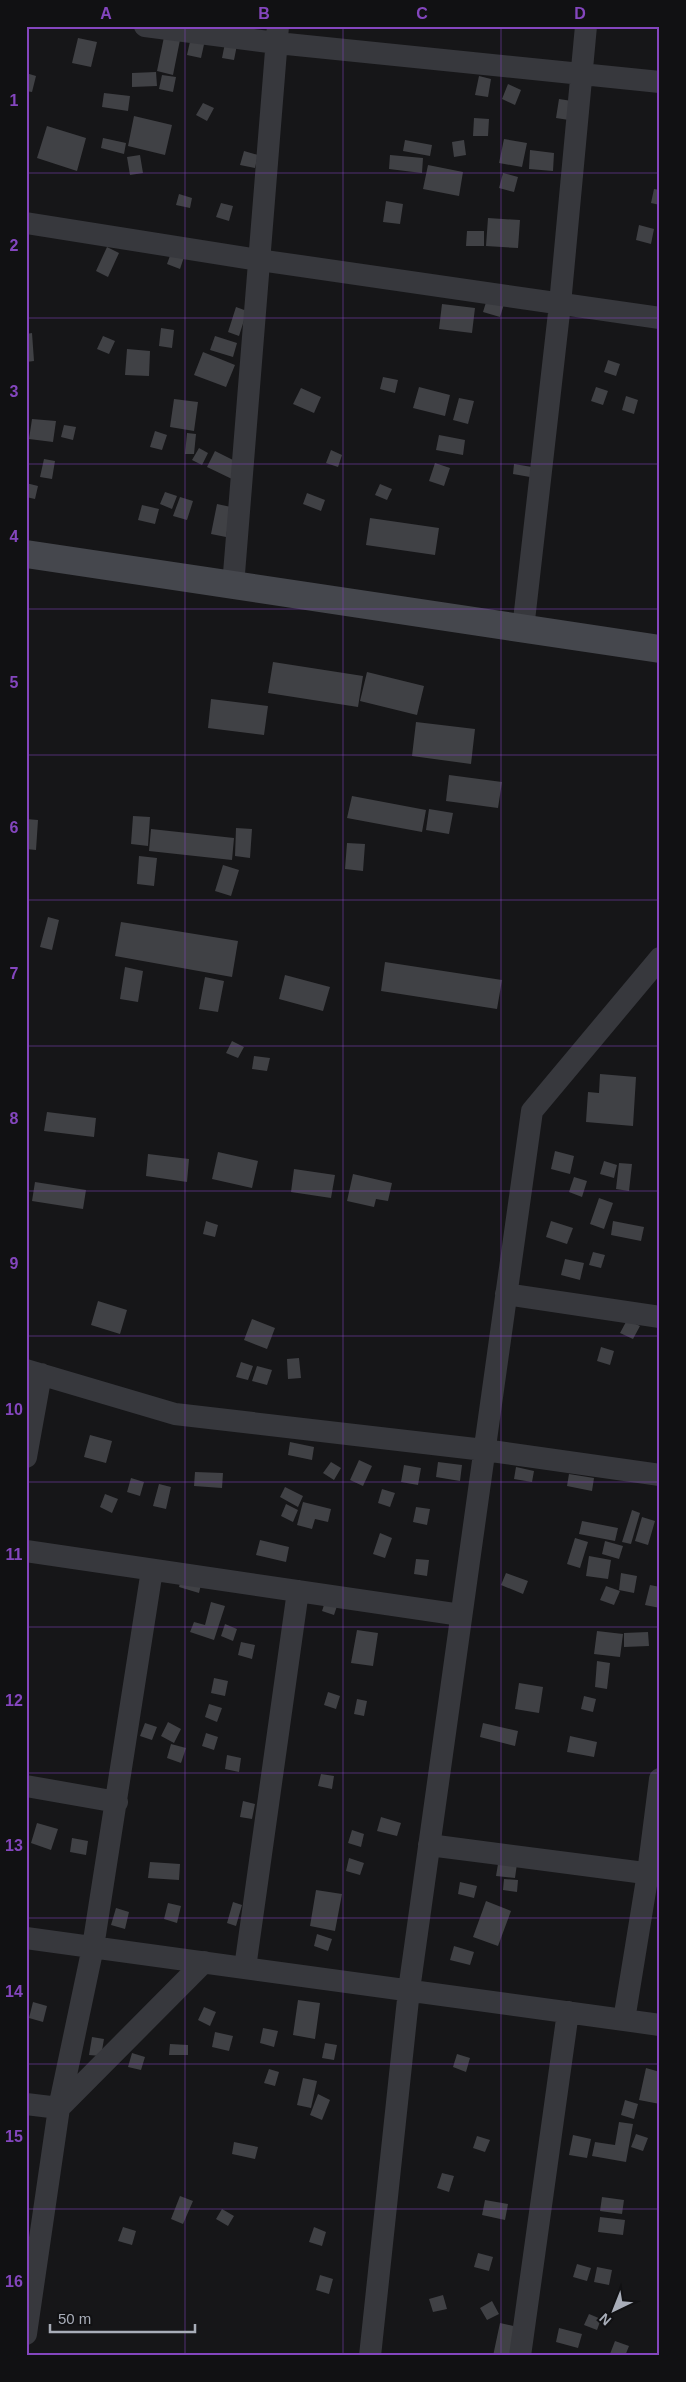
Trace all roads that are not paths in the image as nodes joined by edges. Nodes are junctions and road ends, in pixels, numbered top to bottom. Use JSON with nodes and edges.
{"nodes":[{"id":1,"x":145,"y":26,"type":"edge"},
{"id":2,"x":586,"y":26,"type":"edge"},
{"id":3,"x":277,"y":35,"type":"edge"},
{"id":4,"x":582,"y":74,"type":"junction"},
{"id":5,"x":660,"y":82,"type":"edge"},
{"id":6,"x":26,"y":223,"type":"edge"},
{"id":7,"x":259,"y":260,"type":"junction"},
{"id":8,"x":560,"y":304,"type":"junction"},
{"id":9,"x":660,"y":318,"type":"edge"},
{"id":10,"x":26,"y":554,"type":"edge"},
{"id":11,"x":233,"y":586,"type":"junction"},
{"id":12,"x":523,"y":629,"type":"junction"},
{"id":13,"x":660,"y":649,"type":"edge"},
{"id":14,"x":660,"y":958,"type":"edge"},
{"id":15,"x":506,"y":1294,"type":"junction"},
{"id":16,"x":660,"y":1317,"type":"edge"},
{"id":17,"x":34,"y":1372,"type":"edge"},
{"id":18,"x":484,"y":1450,"type":"junction"},
{"id":19,"x":26,"y":1456,"type":"edge"},
{"id":20,"x":660,"y":1475,"type":"edge"},
{"id":21,"x":26,"y":1551,"type":"edge"},
{"id":22,"x":152,"y":1570,"type":"junction"},
{"id":23,"x":298,"y":1591,"type":"junction"},
{"id":24,"x":461,"y":1615,"type":"junction"},
{"id":25,"x":660,"y":1779,"type":"edge"},
{"id":26,"x":26,"y":1786,"type":"edge"},
{"id":27,"x":117,"y":1802,"type":"junction"},
{"id":28,"x":429,"y":1845,"type":"junction"},
{"id":29,"x":654,"y":1874,"type":"edge"},
{"id":30,"x":26,"y":1938,"type":"edge"},
{"id":31,"x":93,"y":1947,"type":"junction"},
{"id":32,"x":204,"y":1962,"type":"junction"},
{"id":33,"x":245,"y":1968,"type":"junction"},
{"id":34,"x":409,"y":1990,"type":"junction"},
{"id":35,"x":568,"y":2012,"type":"junction"},
{"id":36,"x":624,"y":2020,"type":"junction"},
{"id":37,"x":660,"y":2025,"type":"edge"},
{"id":38,"x":26,"y":2104,"type":"edge"},
{"id":39,"x":59,"y":2108,"type":"junction"},
{"id":40,"x":26,"y":2334,"type":"edge"},
{"id":41,"x":370,"y":2356,"type":"edge"},
{"id":42,"x":520,"y":2356,"type":"edge"}],
"edges":[{"from":1,"to":3,"type":"street"},
{"from":2,"to":4,"type":"street"},
{"from":3,"to":4,"type":"street"},
{"from":3,"to":7,"type":"street"},
{"from":4,"to":5,"type":"street"},
{"from":4,"to":8,"type":"street"},
{"from":6,"to":7,"type":"street"},
{"from":7,"to":8,"type":"street"},
{"from":7,"to":11,"type":"street"},
{"from":8,"to":9,"type":"street"},
{"from":8,"to":12,"type":"street"},
{"from":10,"to":11,"type":"main road"},
{"from":11,"to":12,"type":"main road"},
{"from":12,"to":13,"type":"main road"},
{"from":14,"to":15,"type":"street"},
{"from":15,"to":16,"type":"street"},
{"from":15,"to":18,"type":"street"},
{"from":17,"to":18,"type":"street"},
{"from":17,"to":19,"type":"street"},
{"from":18,"to":20,"type":"street"},
{"from":18,"to":24,"type":"street"},
{"from":21,"to":22,"type":"street"},
{"from":22,"to":23,"type":"street"},
{"from":22,"to":27,"type":"street"},
{"from":23,"to":24,"type":"street"},
{"from":23,"to":33,"type":"street"},
{"from":24,"to":28,"type":"street"},
{"from":25,"to":29,"type":"street"},
{"from":26,"to":27,"type":"street"},
{"from":27,"to":31,"type":"street"},
{"from":28,"to":29,"type":"street"},
{"from":28,"to":34,"type":"street"},
{"from":29,"to":36,"type":"street"},
{"from":30,"to":31,"type":"street"},
{"from":31,"to":32,"type":"street"},
{"from":31,"to":39,"type":"street"},
{"from":32,"to":33,"type":"street"},
{"from":32,"to":39,"type":"street"},
{"from":33,"to":34,"type":"street"},
{"from":34,"to":35,"type":"street"},
{"from":34,"to":41,"type":"street"},
{"from":35,"to":36,"type":"street"},
{"from":35,"to":42,"type":"street"},
{"from":36,"to":37,"type":"street"},
{"from":38,"to":39,"type":"street"},
{"from":39,"to":40,"type":"street"}]}
